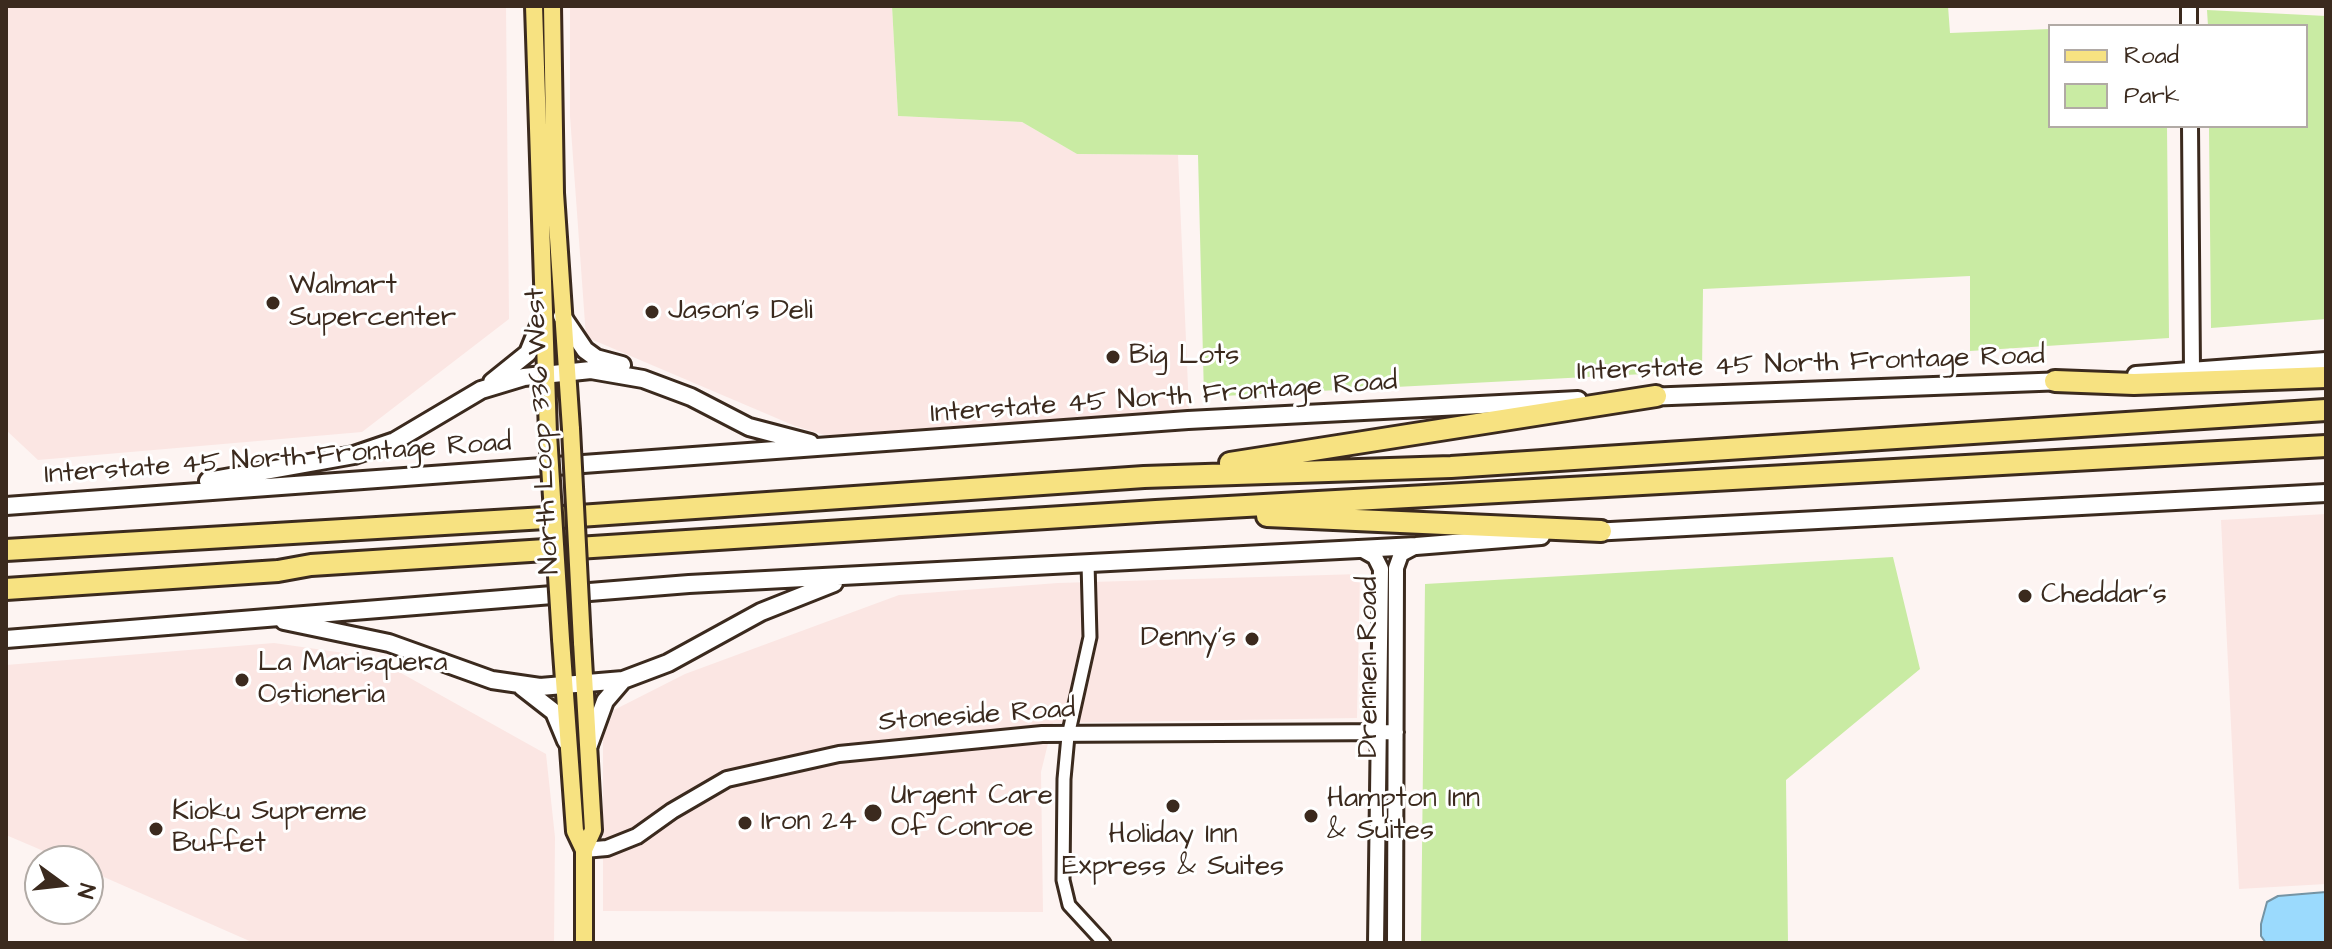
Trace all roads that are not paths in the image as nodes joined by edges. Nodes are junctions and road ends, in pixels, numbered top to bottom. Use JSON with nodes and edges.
{"nodes":[{"id":1,"x":534,"y":6,"type":"edge"},
{"id":2,"x":552,"y":6,"type":"edge"},
{"id":3,"x":2190,"y":128,"type":"edge"},
{"id":4,"x":543,"y":316,"type":"junction"},
{"id":5,"x":562,"y":316,"type":"junction"},
{"id":6,"x":2326,"y":361,"type":"edge"},
{"id":7,"x":2192,"y":370,"type":"junction"},
{"id":8,"x":567,"y":372,"type":"junction"},
{"id":9,"x":544,"y":375,"type":"junction"},
{"id":10,"x":2326,"y":377,"type":"edge"},
{"id":11,"x":2055,"y":381,"type":"junction"},
{"id":12,"x":481,"y":390,"type":"junction"},
{"id":13,"x":1656,"y":396,"type":"junction"},
{"id":14,"x":691,"y":397,"type":"junction"},
{"id":15,"x":2326,"y":410,"type":"edge"},
{"id":16,"x":2326,"y":446,"type":"edge"},
{"id":17,"x":835,"y":448,"type":"junction"},
{"id":18,"x":1144,"y":477,"type":"junction"},
{"id":19,"x":143,"y":493,"type":"junction"},
{"id":20,"x":2326,"y":493,"type":"edge"},
{"id":21,"x":6,"y":506,"type":"edge"},
{"id":22,"x":1156,"y":511,"type":"junction"},
{"id":23,"x":1601,"y":531,"type":"junction"},
{"id":24,"x":1416,"y":546,"type":"junction"},
{"id":25,"x":1358,"y":548,"type":"junction"},
{"id":26,"x":6,"y":550,"type":"edge"},
{"id":27,"x":1088,"y":563,"type":"junction"},
{"id":28,"x":866,"y":575,"type":"junction"},
{"id":29,"x":6,"y":589,"type":"edge"},
{"id":30,"x":268,"y":616,"type":"junction"},
{"id":31,"x":6,"y":639,"type":"edge"},
{"id":32,"x":623,"y":680,"type":"junction"},
{"id":33,"x":585,"y":683,"type":"junction"},
{"id":34,"x":563,"y":684,"type":"junction"},
{"id":35,"x":517,"y":685,"type":"junction"},
{"id":36,"x":1378,"y":732,"type":"junction"},
{"id":37,"x":1396,"y":732,"type":"junction"},
{"id":38,"x":1068,"y":736,"type":"junction"},
{"id":39,"x":566,"y":741,"type":"junction"},
{"id":40,"x":589,"y":745,"type":"junction"},
{"id":41,"x":584,"y":850,"type":"junction"},
{"id":42,"x":584,"y":943,"type":"edge"},
{"id":43,"x":1104,"y":943,"type":"edge"},
{"id":44,"x":1376,"y":943,"type":"edge"},
{"id":45,"x":1395,"y":943,"type":"edge"}],
"edges":[{"from":1,"to":4,"type":"main road","name":"North Loop 336 West"},
{"from":2,"to":5,"type":"main road","name":"North Loop 336 West"},
{"from":3,"to":7,"type":"street"},
{"from":4,"to":9,"type":"main road","name":"North Loop 336 West"},
{"from":4,"to":12,"type":"main road"},
{"from":5,"to":8,"type":"main road","name":"North Loop 336 West"},
{"from":5,"to":14,"type":"main road"},
{"from":6,"to":7,"type":"main road","name":"Interstate 45 North Frontage Road"},
{"from":7,"to":11,"type":"main road","name":"Interstate 45 North Frontage Road"},
{"from":8,"to":9,"type":"main road"},
{"from":8,"to":14,"type":"main road"},
{"from":8,"to":33,"type":"main road","name":"North Loop 336 West","bridge":true},
{"from":9,"to":12,"type":"main road"},
{"from":9,"to":34,"type":"main road","name":"North Loop 336 West","bridge":true},
{"from":10,"to":11,"type":"highway"},
{"from":11,"to":13,"type":"main road","name":"Interstate 45 North Frontage Road"},
{"from":12,"to":19,"type":"main road"},
{"from":13,"to":17,"type":"main road","name":"Interstate 45 North Frontage Road"},
{"from":13,"to":18,"type":"highway"},
{"from":14,"to":17,"type":"main road"},
{"from":15,"to":18,"type":"highway"},
{"from":16,"to":22,"type":"highway"},
{"from":17,"to":19,"type":"main road","name":"Interstate 45 North Frontage Road"},
{"from":18,"to":26,"type":"highway"},
{"from":19,"to":21,"type":"main road","name":"Interstate 45 North Frontage Road"},
{"from":20,"to":23,"type":"main road"},
{"from":22,"to":23,"type":"highway"},
{"from":22,"to":29,"type":"highway"},
{"from":23,"to":24,"type":"main road"},
{"from":24,"to":25,"type":"main road"},
{"from":24,"to":37,"type":"street","name":"Drennen Road"},
{"from":25,"to":27,"type":"main road"},
{"from":25,"to":36,"type":"street","name":"Drennen Road"},
{"from":27,"to":28,"type":"main road"},
{"from":27,"to":38,"type":"street"},
{"from":28,"to":30,"type":"main road"},
{"from":28,"to":32,"type":"main road"},
{"from":30,"to":31,"type":"main road"},
{"from":30,"to":35,"type":"main road"},
{"from":32,"to":33,"type":"main road"},
{"from":32,"to":40,"type":"main road"},
{"from":33,"to":34,"type":"main road"},
{"from":33,"to":40,"type":"main road","name":"North Loop 336 West"},
{"from":34,"to":35,"type":"main road"},
{"from":34,"to":39,"type":"main road","name":"North Loop 336 West"},
{"from":35,"to":39,"type":"main road"},
{"from":36,"to":37,"type":"street","name":"Stoneside Road"},
{"from":36,"to":38,"type":"street","name":"Stoneside Road"},
{"from":36,"to":44,"type":"street","name":"Drennen Road"},
{"from":37,"to":45,"type":"street","name":"Drennen Road"},
{"from":38,"to":41,"type":"street","name":"Stoneside Road"},
{"from":38,"to":43,"type":"street"},
{"from":39,"to":41,"type":"main road","name":"North Loop 336 West"},
{"from":40,"to":41,"type":"main road","name":"North Loop 336 West"},
{"from":41,"to":42,"type":"main road","name":"North Loop 336 West"}]}
